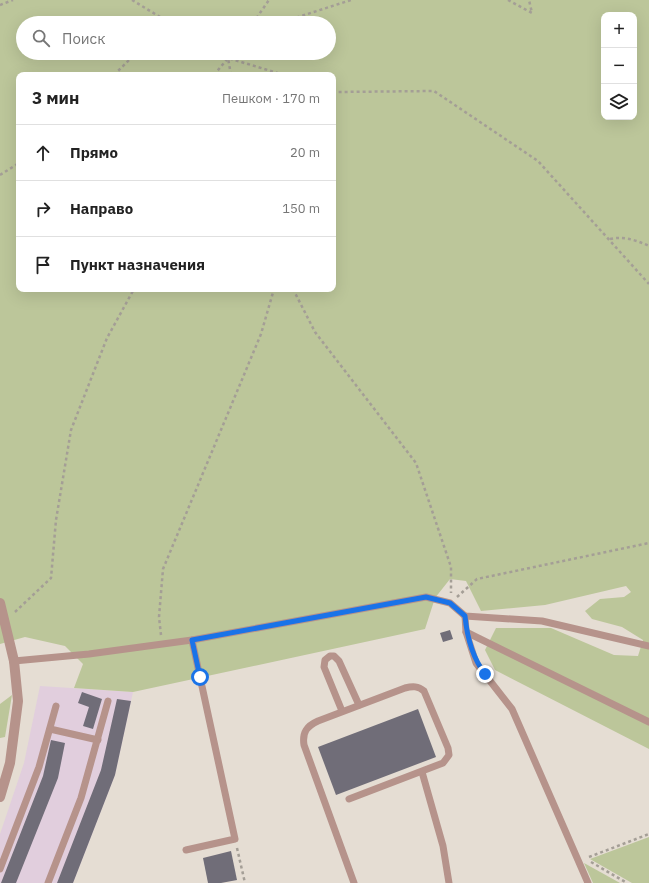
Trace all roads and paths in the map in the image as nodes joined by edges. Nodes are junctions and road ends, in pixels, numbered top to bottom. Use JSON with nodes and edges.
{"nodes":[{"id":1,"x":13,"y":0,"type":"edge"},
{"id":2,"x":132,"y":0,"type":"edge"},
{"id":3,"x":269,"y":0,"type":"edge"},
{"id":4,"x":351,"y":0,"type":"edge"},
{"id":5,"x":508,"y":0,"type":"edge"},
{"id":6,"x":529,"y":0,"type":"edge"},
{"id":7,"x":0,"y":4,"type":"edge"},
{"id":8,"x":158,"y":16,"type":"edge"},
{"id":9,"x":258,"y":16,"type":"edge"},
{"id":10,"x":301,"y":16,"type":"edge"},
{"id":11,"x":129,"y":60,"type":"edge"},
{"id":12,"x":226,"y":60,"type":"edge"},
{"id":13,"x":228,"y":60,"type":"edge"},
{"id":14,"x":235,"y":60,"type":"edge"},
{"id":15,"x":117,"y":72,"type":"edge"},
{"id":16,"x":216,"y":72,"type":"edge"},
{"id":17,"x":230,"y":72,"type":"edge"},
{"id":18,"x":274,"y":72,"type":"edge"},
{"id":19,"x":336,"y":91,"type":"edge"},
{"id":20,"x":16,"y":165,"type":"edge"},
{"id":21,"x":0,"y":175,"type":"edge"},
{"id":22,"x":610,"y":239,"type":"junction"},
{"id":23,"x":649,"y":246,"type":"edge"},
{"id":24,"x":649,"y":284,"type":"edge"},
{"id":25,"x":132,"y":292,"type":"edge"},
{"id":26,"x":273,"y":292,"type":"edge"},
{"id":27,"x":295,"y":292,"type":"edge"},
{"id":28,"x":649,"y":543,"type":"edge"},
{"id":29,"x":0,"y":603,"type":"edge"},
{"id":30,"x":450,"y":603,"type":"junction"},
{"id":31,"x":465,"y":616,"type":"junction"},
{"id":32,"x":4,"y":621,"type":"junction"},
{"id":33,"x":466,"y":632,"type":"junction"},
{"id":34,"x":192,"y":640,"type":"junction"},
{"id":35,"x":162,"y":644,"type":"junction"},
{"id":36,"x":649,"y":646,"type":"edge"},
{"id":37,"x":14,"y":661,"type":"junction"},
{"id":38,"x":108,"y":701,"type":"dead end"},
{"id":39,"x":359,"y":705,"type":"junction"},
{"id":40,"x":56,"y":706,"type":"dead end"},
{"id":41,"x":342,"y":711,"type":"junction"},
{"id":42,"x":649,"y":722,"type":"edge"},
{"id":43,"x":50,"y":729,"type":"junction"},
{"id":44,"x":98,"y":740,"type":"junction"},
{"id":45,"x":422,"y":772,"type":"junction"},
{"id":46,"x":0,"y":797,"type":"edge"},
{"id":47,"x":349,"y":799,"type":"dead end"},
{"id":48,"x":649,"y":834,"type":"edge"},
{"id":49,"x":235,"y":839,"type":"junction"},
{"id":50,"x":186,"y":850,"type":"dead end"},
{"id":51,"x":0,"y":869,"type":"edge"},
{"id":52,"x":48,"y":883,"type":"edge"},
{"id":53,"x":245,"y":883,"type":"edge"},
{"id":54,"x":354,"y":883,"type":"edge"},
{"id":55,"x":449,"y":883,"type":"edge"},
{"id":56,"x":588,"y":883,"type":"edge"},
{"id":57,"x":627,"y":883,"type":"edge"}],
"edges":[{"from":1,"to":7,"type":"path"},
{"from":2,"to":8,"type":"path"},
{"from":3,"to":9,"type":"path"},
{"from":4,"to":10,"type":"path"},
{"from":5,"to":6,"type":"path"},
{"from":11,"to":15,"type":"path"},
{"from":12,"to":16,"type":"path"},
{"from":13,"to":17,"type":"path"},
{"from":14,"to":18,"type":"path"},
{"from":19,"to":22,"type":"path"},
{"from":20,"to":21,"type":"path"},
{"from":22,"to":23,"type":"path"},
{"from":22,"to":24,"type":"path"},
{"from":25,"to":32,"type":"path"},
{"from":26,"to":35,"type":"path"},
{"from":27,"to":30,"type":"path"},
{"from":28,"to":30,"type":"path"},
{"from":29,"to":32,"type":"street"},
{"from":30,"to":31,"type":"lane"},
{"from":30,"to":34,"type":"lane"},
{"from":31,"to":33,"type":"lane"},
{"from":31,"to":36,"type":"lane"},
{"from":32,"to":37,"type":"street"},
{"from":33,"to":42,"type":"lane"},
{"from":33,"to":56,"type":"lane"},
{"from":34,"to":35,"type":"lane"},
{"from":34,"to":49,"type":"lane"},
{"from":35,"to":37,"type":"lane"},
{"from":37,"to":46,"type":"street"},
{"from":38,"to":44,"type":"lane"},
{"from":39,"to":41,"type":"lane"},
{"from":39,"to":41,"type":"lane"},
{"from":39,"to":45,"type":"lane"},
{"from":40,"to":43,"type":"lane"},
{"from":41,"to":54,"type":"lane"},
{"from":43,"to":44,"type":"lane"},
{"from":43,"to":51,"type":"lane"},
{"from":44,"to":52,"type":"lane"},
{"from":45,"to":47,"type":"lane"},
{"from":45,"to":55,"type":"lane"},
{"from":48,"to":57,"type":"path"},
{"from":49,"to":50,"type":"lane"},
{"from":49,"to":53,"type":"path"}]}
